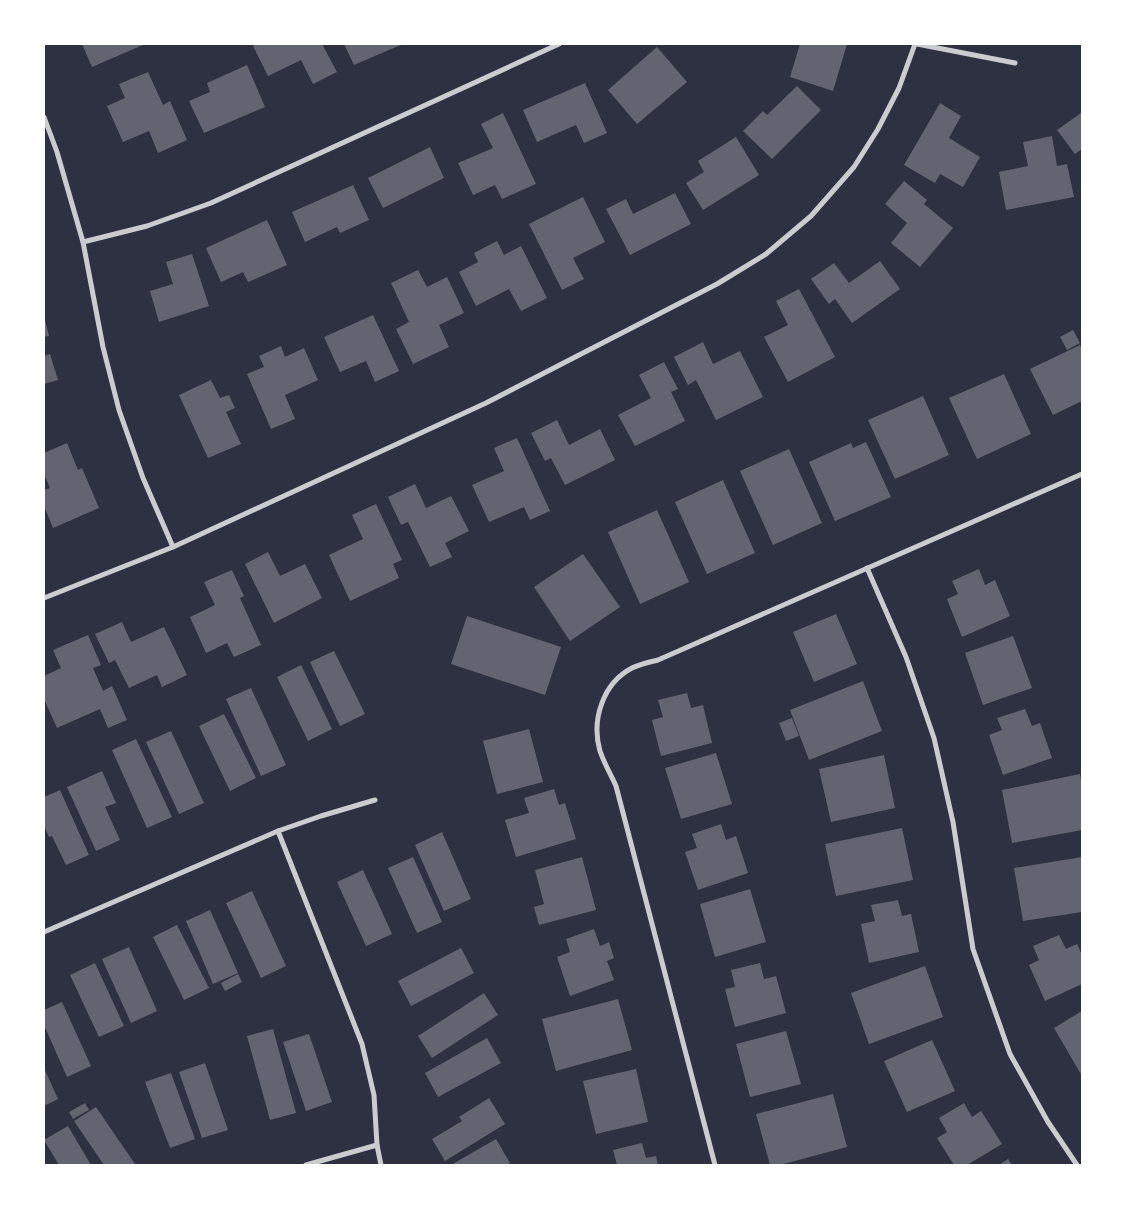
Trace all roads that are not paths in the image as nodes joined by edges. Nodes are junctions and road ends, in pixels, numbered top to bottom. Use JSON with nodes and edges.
{"nodes":[{"id":1,"x":559,"y":44,"type":"edge"},
{"id":2,"x":916,"y":44,"type":"edge"},
{"id":3,"x":1016,"y":63,"type":"dead end"},
{"id":4,"x":44,"y":117,"type":"edge"},
{"id":5,"x":83,"y":242,"type":"junction"},
{"id":6,"x":1082,"y":474,"type":"edge"},
{"id":7,"x":173,"y":547,"type":"junction"},
{"id":8,"x":868,"y":568,"type":"junction"},
{"id":9,"x":44,"y":598,"type":"edge"},
{"id":10,"x":375,"y":800,"type":"dead end"},
{"id":11,"x":278,"y":830,"type":"junction"},
{"id":12,"x":44,"y":932,"type":"edge"},
{"id":13,"x":377,"y":1145,"type":"junction"},
{"id":14,"x":306,"y":1165,"type":"edge"},
{"id":15,"x":381,"y":1165,"type":"edge"},
{"id":16,"x":715,"y":1165,"type":"edge"},
{"id":17,"x":1077,"y":1165,"type":"edge"}],
"edges":[{"from":1,"to":5,"type":"street"},
{"from":2,"to":3,"type":"street"},
{"from":2,"to":7,"type":"street"},
{"from":4,"to":5,"type":"street"},
{"from":5,"to":7,"type":"street"},
{"from":6,"to":8,"type":"street"},
{"from":7,"to":9,"type":"street"},
{"from":8,"to":16,"type":"street"},
{"from":8,"to":17,"type":"street"},
{"from":10,"to":11,"type":"street"},
{"from":11,"to":12,"type":"street"},
{"from":11,"to":13,"type":"street"},
{"from":13,"to":14,"type":"street"},
{"from":13,"to":15,"type":"street"}]}
